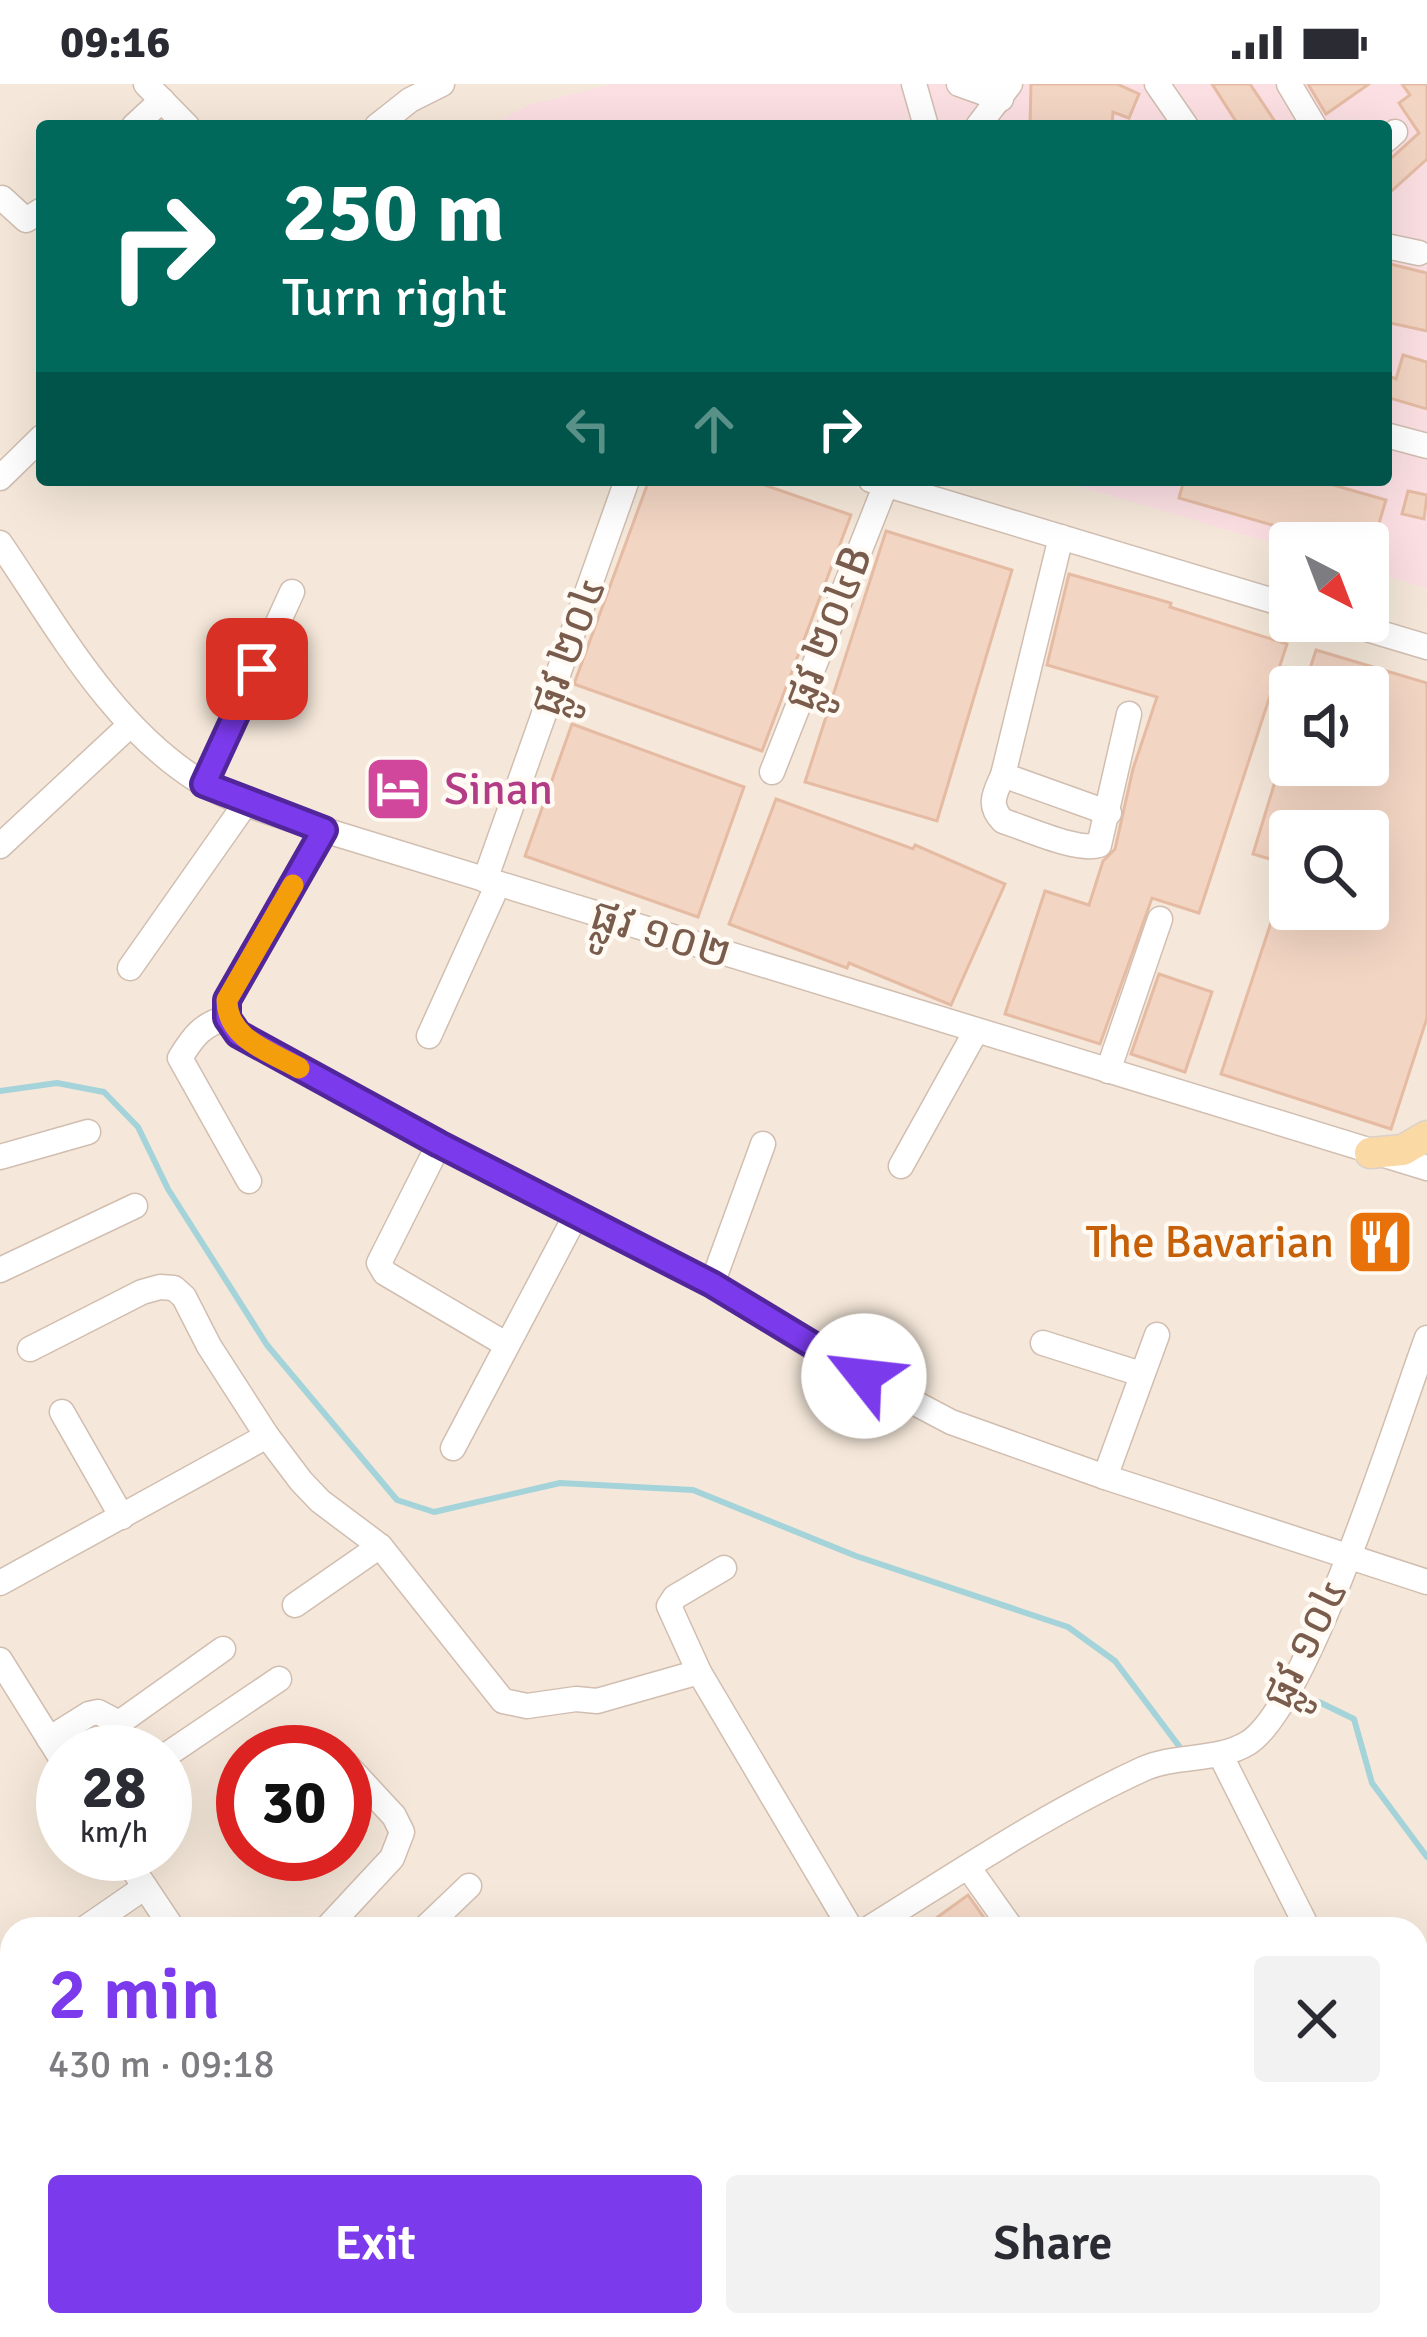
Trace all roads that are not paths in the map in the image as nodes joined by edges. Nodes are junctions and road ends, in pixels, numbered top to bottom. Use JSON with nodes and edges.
{"nodes":[{"id":1,"x":442,"y":84,"type":"edge"},
{"id":2,"x":914,"y":84,"type":"edge"},
{"id":3,"x":959,"y":84,"type":"edge"},
{"id":4,"x":1157,"y":84,"type":"edge"},
{"id":5,"x":1289,"y":84,"type":"edge"},
{"id":6,"x":1005,"y":91,"type":"edge"},
{"id":7,"x":154,"y":92,"type":"edge"},
{"id":8,"x":404,"y":92,"type":"edge"},
{"id":9,"x":138,"y":120,"type":"edge"},
{"id":10,"x":181,"y":120,"type":"edge"},
{"id":11,"x":382,"y":120,"type":"edge"},
{"id":12,"x":924,"y":120,"type":"edge"},
{"id":13,"x":983,"y":120,"type":"edge"},
{"id":14,"x":1182,"y":120,"type":"edge"},
{"id":15,"x":1310,"y":120,"type":"edge"},
{"id":16,"x":2,"y":197,"type":"edge"},
{"id":17,"x":36,"y":214,"type":"edge"},
{"id":18,"x":1392,"y":247,"type":"edge"},
{"id":19,"x":1419,"y":253,"type":"dead end"},
{"id":20,"x":1392,"y":437,"type":"edge"},
{"id":21,"x":36,"y":443,"type":"edge"},
{"id":22,"x":1427,"y":446,"type":"edge"},
{"id":23,"x":0,"y":478,"type":"edge"},
{"id":24,"x":625,"y":486,"type":"edge"},
{"id":25,"x":877,"y":486,"type":"edge"},
{"id":26,"x":891,"y":486,"type":"edge"},
{"id":27,"x":1060,"y":537,"type":"junction"},
{"id":28,"x":0,"y":543,"type":"edge"},
{"id":29,"x":292,"y":592,"type":"dead end"},
{"id":30,"x":1269,"y":600,"type":"edge"},
{"id":31,"x":1389,"y":636,"type":"edge"},
{"id":32,"x":1427,"y":647,"type":"edge"},
{"id":33,"x":1130,"y":714,"type":"dead end"},
{"id":34,"x":129,"y":726,"type":"junction"},
{"id":35,"x":772,"y":772,"type":"dead end"},
{"id":36,"x":1003,"y":775,"type":"junction"},
{"id":37,"x":204,"y":784,"type":"junction"},
{"id":38,"x":247,"y":803,"type":"junction"},
{"id":39,"x":1109,"y":813,"type":"junction"},
{"id":40,"x":324,"y":830,"type":"junction"},
{"id":41,"x":0,"y":846,"type":"edge"},
{"id":42,"x":492,"y":882,"type":"junction"},
{"id":43,"x":1160,"y":920,"type":"dead end"},
{"id":44,"x":130,"y":968,"type":"dead end"},
{"id":45,"x":227,"y":1018,"type":"junction"},
{"id":46,"x":976,"y":1031,"type":"junction"},
{"id":47,"x":429,"y":1036,"type":"dead end"},
{"id":48,"x":1108,"y":1071,"type":"junction"},
{"id":49,"x":88,"y":1132,"type":"dead end"},
{"id":50,"x":1427,"y":1136,"type":"edge"},
{"id":51,"x":439,"y":1144,"type":"junction"},
{"id":52,"x":763,"y":1144,"type":"dead end"},
{"id":53,"x":1370,"y":1154,"type":"junction"},
{"id":54,"x":0,"y":1157,"type":"edge"},
{"id":55,"x":901,"y":1166,"type":"dead end"},
{"id":56,"x":1427,"y":1168,"type":"edge"},
{"id":57,"x":249,"y":1180,"type":"dead end"},
{"id":58,"x":135,"y":1206,"type":"dead end"},
{"id":59,"x":576,"y":1216,"type":"junction"},
{"id":60,"x":0,"y":1270,"type":"edge"},
{"id":61,"x":712,"y":1284,"type":"junction"},
{"id":62,"x":1157,"y":1335,"type":"dead end"},
{"id":63,"x":1427,"y":1338,"type":"edge"},
{"id":64,"x":1043,"y":1343,"type":"dead end"},
{"id":65,"x":507,"y":1346,"type":"junction"},
{"id":66,"x":30,"y":1349,"type":"dead end"},
{"id":67,"x":1142,"y":1374,"type":"junction"},
{"id":68,"x":62,"y":1412,"type":"dead end"},
{"id":69,"x":267,"y":1436,"type":"junction"},
{"id":70,"x":453,"y":1448,"type":"dead end"},
{"id":71,"x":1105,"y":1478,"type":"junction"},
{"id":72,"x":122,"y":1517,"type":"junction"},
{"id":73,"x":380,"y":1546,"type":"junction"},
{"id":74,"x":1347,"y":1554,"type":"junction"},
{"id":75,"x":724,"y":1568,"type":"dead end"},
{"id":76,"x":0,"y":1582,"type":"edge"},
{"id":77,"x":1427,"y":1582,"type":"edge"},
{"id":78,"x":295,"y":1605,"type":"dead end"},
{"id":79,"x":223,"y":1649,"type":"dead end"},
{"id":80,"x":0,"y":1660,"type":"edge"},
{"id":81,"x":699,"y":1672,"type":"junction"},
{"id":82,"x":279,"y":1679,"type":"dead end"},
{"id":83,"x":40,"y":1725,"type":"edge"},
{"id":84,"x":79,"y":1725,"type":"edge"},
{"id":85,"x":192,"y":1738,"type":"edge"},
{"id":86,"x":1220,"y":1754,"type":"junction"},
{"id":87,"x":372,"y":1792,"type":"edge"},
{"id":88,"x":968,"y":1867,"type":"junction"},
{"id":89,"x":372,"y":1880,"type":"edge"},
{"id":90,"x":141,"y":1881,"type":"edge"},
{"id":91,"x":371,"y":1881,"type":"edge"},
{"id":92,"x":470,"y":1886,"type":"dead end"},
{"id":93,"x":145,"y":1887,"type":"junction"},
{"id":94,"x":101,"y":1917,"type":"edge"},
{"id":95,"x":165,"y":1917,"type":"edge"},
{"id":96,"x":337,"y":1917,"type":"edge"},
{"id":97,"x":437,"y":1917,"type":"edge"},
{"id":98,"x":844,"y":1917,"type":"edge"},
{"id":99,"x":903,"y":1917,"type":"edge"},
{"id":100,"x":1003,"y":1917,"type":"edge"},
{"id":101,"x":1302,"y":1917,"type":"edge"}],
"edges":[{"from":1,"to":8,"type":"street"},
{"from":2,"to":12,"type":"street"},
{"from":3,"to":6,"type":"street"},
{"from":4,"to":14,"type":"street"},
{"from":5,"to":15,"type":"street"},
{"from":6,"to":13,"type":"street"},
{"from":7,"to":9,"type":"street"},
{"from":7,"to":10,"type":"street"},
{"from":8,"to":11,"type":"street"},
{"from":16,"to":17,"type":"street"},
{"from":18,"to":19,"type":"street"},
{"from":20,"to":22,"type":"street"},
{"from":21,"to":23,"type":"street"},
{"from":24,"to":42,"type":"street","name":"ផ្លូវ ២០៤"},
{"from":25,"to":35,"type":"street","name":"ផ្លូវ ២០៤B"},
{"from":26,"to":27,"type":"street"},
{"from":27,"to":30,"type":"street"},
{"from":27,"to":36,"type":"street"},
{"from":28,"to":34,"type":"street","name":"ផ្លូវ ១០២"},
{"from":29,"to":37,"type":"street"},
{"from":31,"to":32,"type":"street"},
{"from":33,"to":39,"type":"street"},
{"from":34,"to":37,"type":"street","name":"ផ្លូវ ១០២"},
{"from":34,"to":41,"type":"street"},
{"from":36,"to":39,"type":"street"},
{"from":36,"to":39,"type":"street"},
{"from":37,"to":38,"type":"street","name":"ផ្លូវ ១០២"},
{"from":38,"to":40,"type":"street","name":"ផ្លូវ ១០២"},
{"from":38,"to":44,"type":"street"},
{"from":40,"to":42,"type":"street","name":"ផ្លូវ ១០២"},
{"from":40,"to":45,"type":"street"},
{"from":42,"to":46,"type":"street","name":"ផ្លូវ ១០២"},
{"from":42,"to":47,"type":"street","name":"ផ្លូវ ២០៤"},
{"from":43,"to":48,"type":"street"},
{"from":45,"to":51,"type":"street"},
{"from":45,"to":57,"type":"street"},
{"from":46,"to":48,"type":"street","name":"ផ្លូវ ១០២"},
{"from":46,"to":55,"type":"street"},
{"from":48,"to":53,"type":"street","name":"ផ្លូវ ១០២"},
{"from":49,"to":54,"type":"street"},
{"from":50,"to":53,"type":"main road"},
{"from":51,"to":59,"type":"street"},
{"from":51,"to":65,"type":"street"},
{"from":52,"to":61,"type":"street"},
{"from":53,"to":56,"type":"street","name":"ផ្លូវ ១០២"},
{"from":58,"to":60,"type":"street"},
{"from":59,"to":61,"type":"street"},
{"from":59,"to":65,"type":"street"},
{"from":61,"to":71,"type":"street"},
{"from":62,"to":67,"type":"street"},
{"from":63,"to":74,"type":"street","name":"ផ្លូវ ១០៤"},
{"from":64,"to":67,"type":"street"},
{"from":65,"to":70,"type":"street"},
{"from":66,"to":69,"type":"street"},
{"from":67,"to":71,"type":"street"},
{"from":68,"to":72,"type":"street"},
{"from":69,"to":72,"type":"street"},
{"from":69,"to":73,"type":"street"},
{"from":71,"to":74,"type":"street"},
{"from":72,"to":76,"type":"street"},
{"from":73,"to":78,"type":"street"},
{"from":73,"to":81,"type":"street"},
{"from":74,"to":77,"type":"street"},
{"from":74,"to":86,"type":"street","name":"ផ្លូវ ១០៤"},
{"from":75,"to":81,"type":"street"},
{"from":79,"to":84,"type":"street"},
{"from":80,"to":83,"type":"street"},
{"from":81,"to":98,"type":"street"},
{"from":82,"to":85,"type":"street"},
{"from":86,"to":88,"type":"street","name":"ផ្លូវ ១០៤"},
{"from":86,"to":101,"type":"street"},
{"from":87,"to":89,"type":"street"},
{"from":88,"to":99,"type":"street","name":"ផ្លូវ ១០៤"},
{"from":88,"to":100,"type":"street"},
{"from":90,"to":93,"type":"street"},
{"from":91,"to":96,"type":"street"},
{"from":92,"to":97,"type":"street"},
{"from":93,"to":94,"type":"street"},
{"from":93,"to":95,"type":"street"}]}
